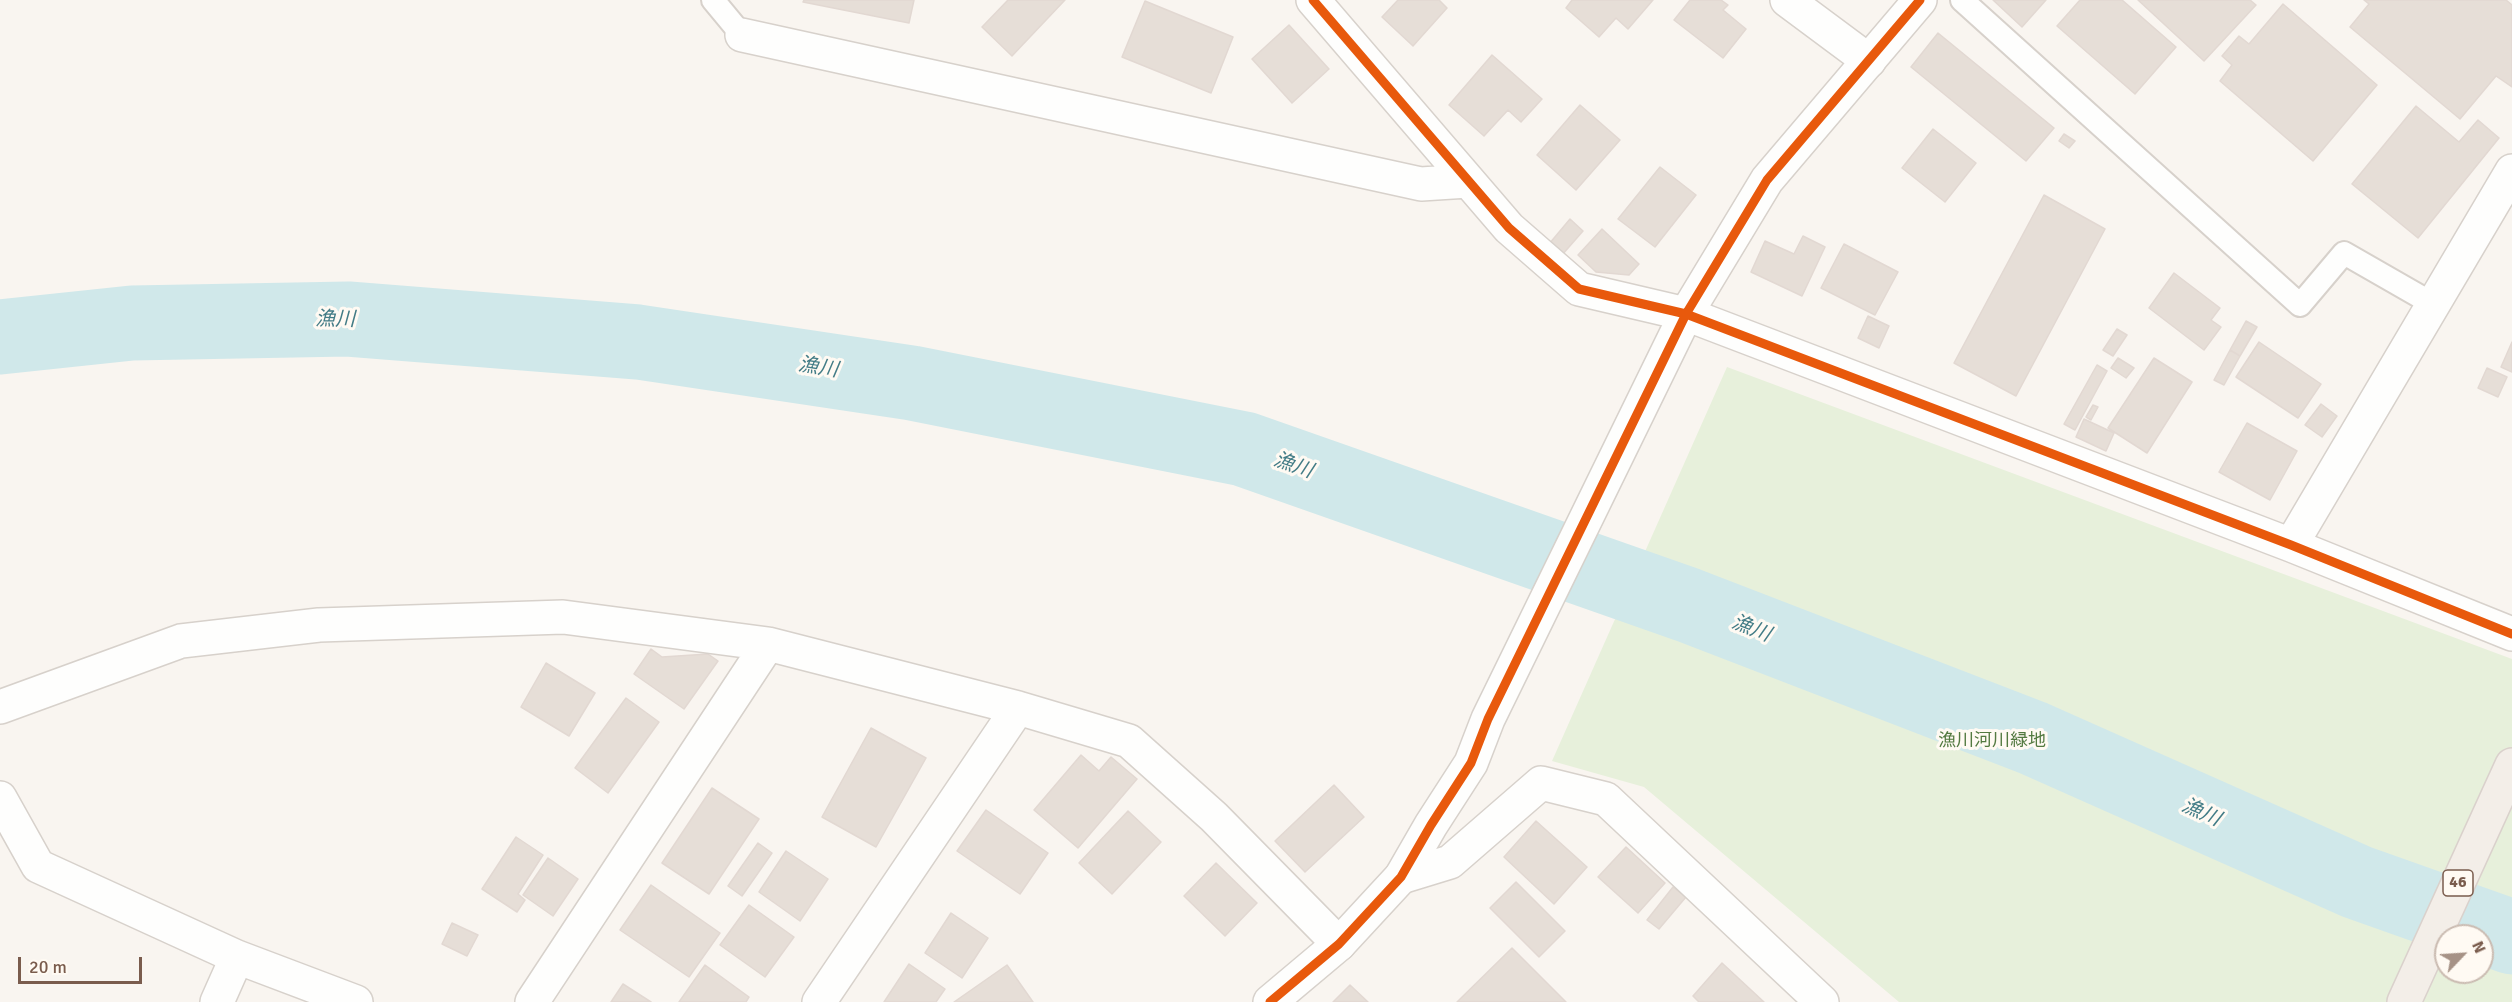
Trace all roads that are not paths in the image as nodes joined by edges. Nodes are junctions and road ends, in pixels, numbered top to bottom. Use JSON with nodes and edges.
{"nodes":[{"id":1,"x":713,"y":0,"type":"edge"},
{"id":2,"x":1787,"y":0,"type":"edge"},
{"id":3,"x":1920,"y":0,"type":"edge"},
{"id":4,"x":1962,"y":0,"type":"edge"},
{"id":5,"x":1322,"y":3,"type":"edge"},
{"id":6,"x":742,"y":34,"type":"joint"},
{"id":7,"x":1869,"y":61,"type":"junction"},
{"id":8,"x":2512,"y":171,"type":"edge"},
{"id":9,"x":1468,"y":181,"type":"junction"},
{"id":10,"x":2433,"y":304,"type":"junction"},
{"id":11,"x":1686,"y":314,"type":"junction"},
{"id":12,"x":2291,"y":545,"type":"junction"},
{"id":13,"x":2512,"y":634,"type":"edge"},
{"id":14,"x":768,"y":644,"type":"junction"},
{"id":15,"x":0,"y":707,"type":"edge"},
{"id":16,"x":1018,"y":708,"type":"junction"},
{"id":17,"x":2512,"y":765,"type":"edge"},
{"id":18,"x":0,"y":798,"type":"edge"},
{"id":19,"x":1401,"y":877,"type":"junction"},
{"id":20,"x":1339,"y":944,"type":"junction"},
{"id":21,"x":237,"y":957,"type":"junction"},
{"id":22,"x":1817,"y":1000,"type":"edge"},
{"id":23,"x":218,"y":1002,"type":"edge"},
{"id":24,"x":356,"y":1002,"type":"edge"},
{"id":25,"x":532,"y":1002,"type":"edge"},
{"id":26,"x":819,"y":1002,"type":"edge"},
{"id":27,"x":1270,"y":1002,"type":"edge"},
{"id":28,"x":2404,"y":1002,"type":"edge"}],
"edges":[{"from":1,"to":6,"type":"lane"},
{"from":2,"to":7,"type":"street"},
{"from":3,"to":7,"type":"street"},
{"from":4,"to":10,"type":"lane"},
{"from":5,"to":9,"type":"street"},
{"from":6,"to":9,"type":"street"},
{"from":7,"to":11,"type":"street"},
{"from":8,"to":10,"type":"street"},
{"from":9,"to":11,"type":"street"},
{"from":10,"to":12,"type":"street"},
{"from":11,"to":12,"type":"street"},
{"from":11,"to":19,"type":"street"},
{"from":12,"to":13,"type":"street"},
{"from":14,"to":15,"type":"street"},
{"from":14,"to":16,"type":"street"},
{"from":14,"to":25,"type":"street"},
{"from":16,"to":20,"type":"street"},
{"from":16,"to":26,"type":"street"},
{"from":17,"to":28,"type":"main road","number":"46"},
{"from":18,"to":21,"type":"street"},
{"from":19,"to":20,"type":"street"},
{"from":19,"to":22,"type":"street"},
{"from":20,"to":27,"type":"street"},
{"from":21,"to":23,"type":"street"},
{"from":21,"to":24,"type":"street"}]}
